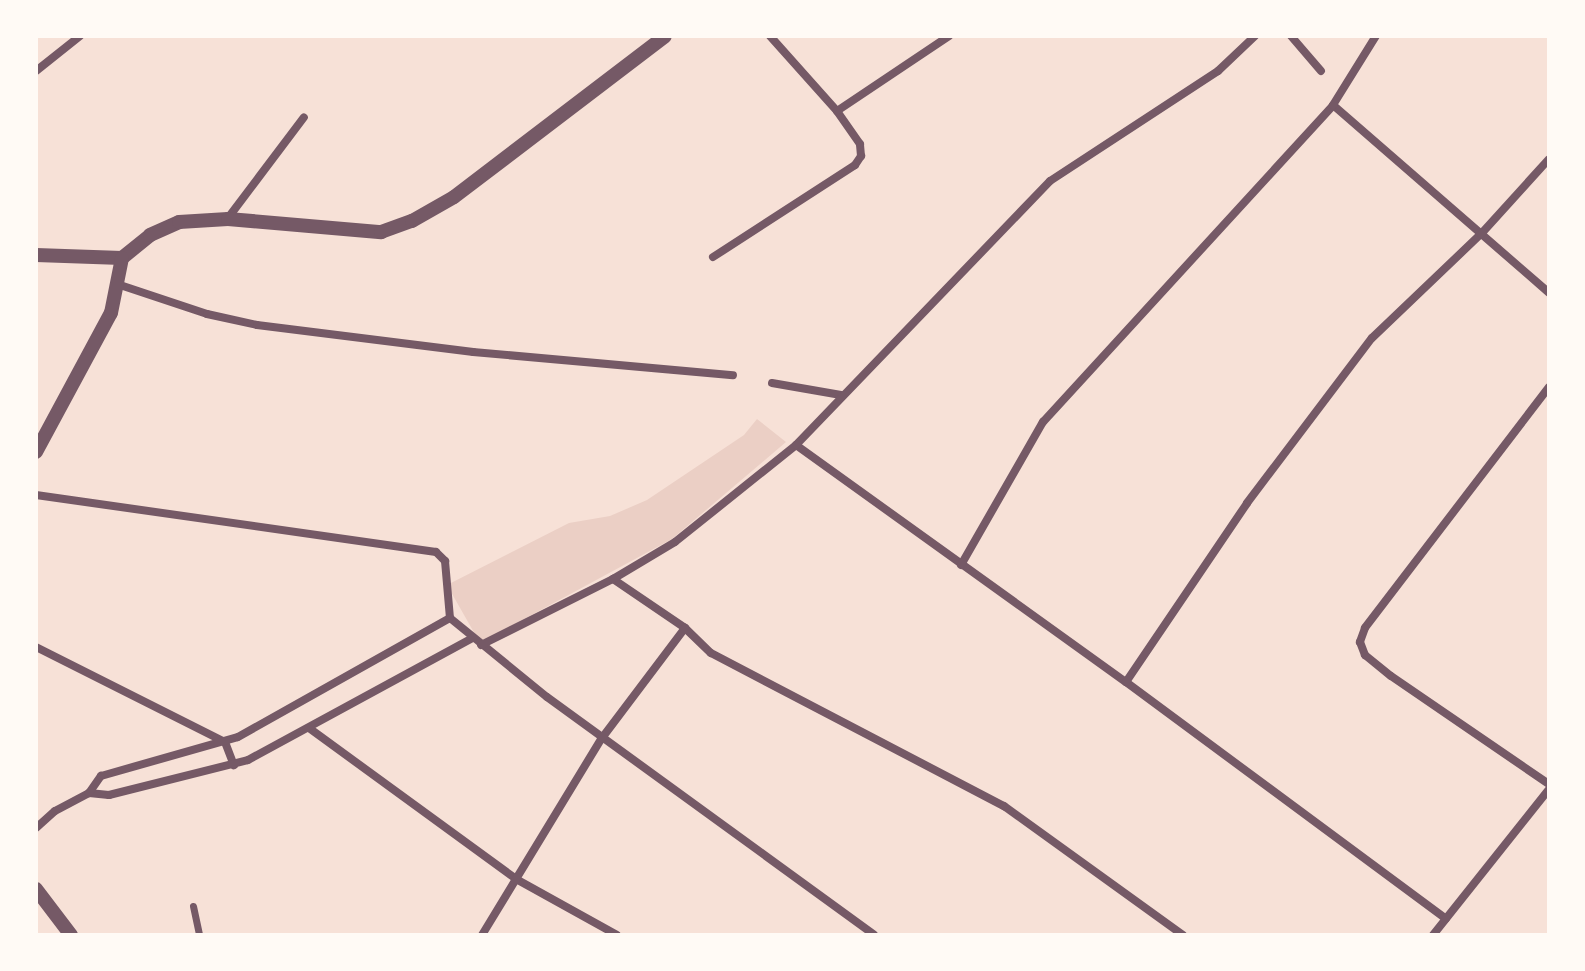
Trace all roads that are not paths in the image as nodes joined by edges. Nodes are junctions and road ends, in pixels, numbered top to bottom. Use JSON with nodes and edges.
{"nodes":[{"id":1,"x":80,"y":36,"type":"edge"},
{"id":2,"x":665,"y":36,"type":"edge"},
{"id":3,"x":770,"y":36,"type":"edge"},
{"id":4,"x":949,"y":36,"type":"edge"},
{"id":5,"x":1255,"y":36,"type":"edge"},
{"id":6,"x":1291,"y":36,"type":"edge"},
{"id":7,"x":1376,"y":36,"type":"edge"},
{"id":8,"x":36,"y":71,"type":"edge"},
{"id":9,"x":1321,"y":71,"type":"dead end"},
{"id":10,"x":1333,"y":105,"type":"junction"},
{"id":11,"x":837,"y":111,"type":"junction"},
{"id":12,"x":304,"y":117,"type":"dead end"},
{"id":13,"x":1549,"y":159,"type":"edge"},
{"id":14,"x":228,"y":219,"type":"junction"},
{"id":15,"x":1481,"y":234,"type":"junction"},
{"id":16,"x":36,"y":255,"type":"edge"},
{"id":17,"x":713,"y":257,"type":"dead end"},
{"id":18,"x":122,"y":258,"type":"junction"},
{"id":19,"x":117,"y":284,"type":"junction"},
{"id":20,"x":1549,"y":293,"type":"edge"},
{"id":21,"x":733,"y":375,"type":"dead end"},
{"id":22,"x":772,"y":383,"type":"dead end"},
{"id":23,"x":1549,"y":387,"type":"edge"},
{"id":24,"x":841,"y":395,"type":"junction"},
{"id":25,"x":796,"y":445,"type":"junction"},
{"id":26,"x":36,"y":452,"type":"edge"},
{"id":27,"x":36,"y":495,"type":"edge"},
{"id":28,"x":961,"y":565,"type":"junction"},
{"id":29,"x":613,"y":579,"type":"junction"},
{"id":30,"x":450,"y":618,"type":"junction"},
{"id":31,"x":685,"y":628,"type":"junction"},
{"id":32,"x":473,"y":638,"type":"junction"},
{"id":33,"x":481,"y":645,"type":"junction"},
{"id":34,"x":36,"y":647,"type":"edge"},
{"id":35,"x":1126,"y":682,"type":"junction"},
{"id":36,"x":309,"y":728,"type":"junction"},
{"id":37,"x":602,"y":738,"type":"junction"},
{"id":38,"x":225,"y":742,"type":"junction"},
{"id":39,"x":234,"y":765,"type":"junction"},
{"id":40,"x":1549,"y":786,"type":"edge"},
{"id":41,"x":89,"y":793,"type":"junction"},
{"id":42,"x":36,"y":828,"type":"edge"},
{"id":43,"x":516,"y":879,"type":"junction"},
{"id":44,"x":36,"y":889,"type":"edge"},
{"id":45,"x":193,"y":906,"type":"dead end"},
{"id":46,"x":1446,"y":919,"type":"junction"},
{"id":47,"x":71,"y":935,"type":"edge"},
{"id":48,"x":199,"y":935,"type":"edge"},
{"id":49,"x":482,"y":935,"type":"edge"},
{"id":50,"x":617,"y":935,"type":"edge"},
{"id":51,"x":874,"y":935,"type":"edge"},
{"id":52,"x":1183,"y":935,"type":"edge"},
{"id":53,"x":1433,"y":935,"type":"edge"}],
"edges":[{"from":1,"to":8,"type":"street"},
{"from":2,"to":14,"type":"street"},
{"from":3,"to":11,"type":"street"},
{"from":4,"to":11,"type":"street"},
{"from":5,"to":24,"type":"street"},
{"from":6,"to":9,"type":"street"},
{"from":7,"to":10,"type":"street"},
{"from":10,"to":15,"type":"street"},
{"from":10,"to":28,"type":"street"},
{"from":11,"to":17,"type":"street"},
{"from":12,"to":14,"type":"street"},
{"from":13,"to":15,"type":"street"},
{"from":14,"to":18,"type":"street"},
{"from":15,"to":20,"type":"street"},
{"from":15,"to":35,"type":"street"},
{"from":16,"to":18,"type":"street"},
{"from":18,"to":19,"type":"street"},
{"from":19,"to":21,"type":"street"},
{"from":19,"to":26,"type":"street"},
{"from":22,"to":24,"type":"street"},
{"from":23,"to":40,"type":"street"},
{"from":24,"to":25,"type":"street"},
{"from":25,"to":28,"type":"street"},
{"from":25,"to":29,"type":"street"},
{"from":27,"to":30,"type":"street"},
{"from":28,"to":35,"type":"street"},
{"from":29,"to":31,"type":"street"},
{"from":29,"to":33,"type":"street"},
{"from":30,"to":32,"type":"street"},
{"from":30,"to":38,"type":"street"},
{"from":31,"to":37,"type":"street"},
{"from":31,"to":52,"type":"street"},
{"from":32,"to":33,"type":"street"},
{"from":32,"to":36,"type":"street"},
{"from":33,"to":37,"type":"street"},
{"from":34,"to":38,"type":"street"},
{"from":35,"to":46,"type":"street"},
{"from":36,"to":39,"type":"street"},
{"from":36,"to":43,"type":"street"},
{"from":37,"to":43,"type":"street"},
{"from":37,"to":51,"type":"street"},
{"from":38,"to":39,"type":"street"},
{"from":38,"to":41,"type":"street"},
{"from":39,"to":41,"type":"street"},
{"from":40,"to":46,"type":"street"},
{"from":41,"to":42,"type":"street"},
{"from":43,"to":49,"type":"street"},
{"from":43,"to":50,"type":"street"},
{"from":44,"to":47,"type":"street"},
{"from":45,"to":48,"type":"street"},
{"from":46,"to":53,"type":"street"}]}
